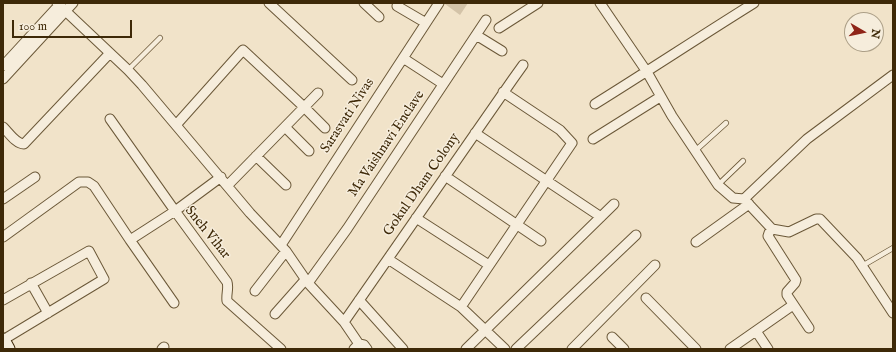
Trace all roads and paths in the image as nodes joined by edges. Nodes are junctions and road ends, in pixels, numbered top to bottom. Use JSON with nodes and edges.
{"nodes":[{"id":1,"x":73,"y":3,"type":"edge"},
{"id":2,"x":269,"y":3,"type":"edge"},
{"id":3,"x":364,"y":3,"type":"edge"},
{"id":4,"x":439,"y":3,"type":"edge"},
{"id":5,"x":538,"y":3,"type":"edge"},
{"id":6,"x":600,"y":3,"type":"edge"},
{"id":7,"x":754,"y":3,"type":"edge"},
{"id":8,"x":60,"y":5,"type":"edge"},
{"id":9,"x":397,"y":6,"type":"dead end"},
{"id":10,"x":379,"y":17,"type":"dead end"},
{"id":11,"x":486,"y":20,"type":"dead end"},
{"id":12,"x":426,"y":23,"type":"junction"},
{"id":13,"x":499,"y":28,"type":"dead end"},
{"id":14,"x":476,"y":35,"type":"junction"},
{"id":15,"x":160,"y":38,"type":"dead end"},
{"id":16,"x":502,"y":51,"type":"dead end"},
{"id":17,"x":110,"y":53,"type":"junction"},
{"id":18,"x":403,"y":58,"type":"junction"},
{"id":19,"x":3,"y":66,"type":"edge"},
{"id":20,"x":523,"y":66,"type":"dead end"},
{"id":21,"x":128,"y":70,"type":"junction"},
{"id":22,"x":647,"y":72,"type":"junction"},
{"id":23,"x":893,"y":75,"type":"edge"},
{"id":24,"x":3,"y":79,"type":"edge"},
{"id":25,"x":352,"y":80,"type":"dead end"},
{"id":26,"x":443,"y":84,"type":"junction"},
{"id":27,"x":504,"y":92,"type":"junction"},
{"id":28,"x":318,"y":93,"type":"dead end"},
{"id":29,"x":660,"y":97,"type":"junction"},
{"id":30,"x":595,"y":104,"type":"dead end"},
{"id":31,"x":304,"y":107,"type":"junction"},
{"id":32,"x":110,"y":119,"type":"dead end"},
{"id":33,"x":726,"y":123,"type":"dead end"},
{"id":34,"x":176,"y":125,"type":"junction"},
{"id":35,"x":3,"y":127,"type":"edge"},
{"id":36,"x":285,"y":127,"type":"junction"},
{"id":37,"x":325,"y":128,"type":"dead end"},
{"id":38,"x":475,"y":133,"type":"junction"},
{"id":39,"x":593,"y":139,"type":"dead end"},
{"id":40,"x":310,"y":151,"type":"dead end"},
{"id":41,"x":695,"y":151,"type":"junction"},
{"id":42,"x":256,"y":156,"type":"junction"},
{"id":43,"x":743,"y":161,"type":"dead end"},
{"id":44,"x":446,"y":176,"type":"junction"},
{"id":45,"x":35,"y":177,"type":"dead end"},
{"id":46,"x":221,"y":177,"type":"junction"},
{"id":47,"x":546,"y":181,"type":"junction"},
{"id":48,"x":228,"y":185,"type":"junction"},
{"id":49,"x":286,"y":185,"type":"dead end"},
{"id":50,"x":718,"y":185,"type":"junction"},
{"id":51,"x":3,"y":199,"type":"edge"},
{"id":52,"x":746,"y":201,"type":"junction"},
{"id":53,"x":614,"y":204,"type":"dead end"},
{"id":54,"x":175,"y":211,"type":"junction"},
{"id":55,"x":601,"y":217,"type":"junction"},
{"id":56,"x":416,"y":218,"type":"junction"},
{"id":57,"x":517,"y":224,"type":"junction"},
{"id":58,"x":771,"y":228,"type":"junction"},
{"id":59,"x":636,"y":235,"type":"dead end"},
{"id":60,"x":3,"y":237,"type":"edge"},
{"id":61,"x":130,"y":240,"type":"junction"},
{"id":62,"x":541,"y":240,"type":"dead end"},
{"id":63,"x":696,"y":242,"type":"dead end"},
{"id":64,"x":284,"y":248,"type":"junction"},
{"id":65,"x":893,"y":248,"type":"edge"},
{"id":66,"x":388,"y":259,"type":"junction"},
{"id":67,"x":655,"y":264,"type":"dead end"},
{"id":68,"x":489,"y":265,"type":"junction"},
{"id":69,"x":862,"y":266,"type":"junction"},
{"id":70,"x":307,"y":281,"type":"junction"},
{"id":71,"x":31,"y":283,"type":"junction"},
{"id":72,"x":255,"y":291,"type":"dead end"},
{"id":73,"x":646,"y":298,"type":"dead end"},
{"id":74,"x":3,"y":300,"type":"edge"},
{"id":75,"x":359,"y":300,"type":"junction"},
{"id":76,"x":174,"y":303,"type":"dead end"},
{"id":77,"x":793,"y":305,"type":"junction"},
{"id":78,"x":461,"y":307,"type":"junction"},
{"id":79,"x":48,"y":313,"type":"junction"},
{"id":80,"x":893,"y":313,"type":"edge"},
{"id":81,"x":275,"y":314,"type":"dead end"},
{"id":82,"x":344,"y":322,"type":"junction"},
{"id":83,"x":809,"y":328,"type":"dead end"},
{"id":84,"x":485,"y":330,"type":"junction"},
{"id":85,"x":756,"y":331,"type":"junction"},
{"id":86,"x":612,"y":337,"type":"dead end"},
{"id":87,"x":3,"y":340,"type":"edge"},
{"id":88,"x":357,"y":346,"type":"edge"},
{"id":89,"x":8,"y":349,"type":"edge"},
{"id":90,"x":281,"y":349,"type":"edge"},
{"id":91,"x":367,"y":349,"type":"edge"},
{"id":92,"x":403,"y":349,"type":"edge"},
{"id":93,"x":466,"y":349,"type":"edge"},
{"id":94,"x":506,"y":349,"type":"edge"},
{"id":95,"x":516,"y":349,"type":"edge"},
{"id":96,"x":572,"y":349,"type":"edge"},
{"id":97,"x":624,"y":349,"type":"edge"},
{"id":98,"x":696,"y":349,"type":"edge"},
{"id":99,"x":730,"y":349,"type":"edge"},
{"id":100,"x":768,"y":349,"type":"edge"}],
"edges":[{"from":1,"to":8,"type":"street"},
{"from":2,"to":25,"type":"street"},
{"from":3,"to":10,"type":"street"},
{"from":4,"to":12,"type":"street","name":"Sarasvati Nivas"},
{"from":5,"to":13,"type":"street"},
{"from":6,"to":22,"type":"street"},
{"from":7,"to":22,"type":"street"},
{"from":8,"to":17,"type":"street"},
{"from":8,"to":19,"type":"street"},
{"from":8,"to":24,"type":"street"},
{"from":9,"to":12,"type":"street"},
{"from":11,"to":14,"type":"street","name":"Ma Vaishnavi Enclave"},
{"from":12,"to":18,"type":"street","name":"Sarasvati Nivas"},
{"from":14,"to":16,"type":"street"},
{"from":14,"to":26,"type":"street","name":"Ma Vaishnavi Enclave"},
{"from":15,"to":21,"type":"lane"},
{"from":17,"to":21,"type":"street"},
{"from":17,"to":35,"type":"street"},
{"from":18,"to":26,"type":"street"},
{"from":18,"to":64,"type":"street","name":"Sarasvati Nivas"},
{"from":20,"to":27,"type":"street","name":"Gokul Dham Colony"},
{"from":21,"to":34,"type":"street"},
{"from":22,"to":29,"type":"street"},
{"from":22,"to":30,"type":"street"},
{"from":23,"to":52,"type":"street"},
{"from":26,"to":70,"type":"street","name":"Ma Vaishnavi Enclave"},
{"from":27,"to":38,"type":"street","name":"Gokul Dham Colony"},
{"from":27,"to":47,"type":"street"},
{"from":28,"to":31,"type":"street"},
{"from":29,"to":39,"type":"street"},
{"from":29,"to":41,"type":"street"},
{"from":31,"to":34,"type":"street"},
{"from":31,"to":36,"type":"street"},
{"from":31,"to":37,"type":"street"},
{"from":32,"to":54,"type":"street"},
{"from":33,"to":41,"type":"lane"},
{"from":34,"to":46,"type":"street"},
{"from":36,"to":40,"type":"street"},
{"from":36,"to":42,"type":"street"},
{"from":38,"to":44,"type":"street","name":"Gokul Dham Colony"},
{"from":38,"to":47,"type":"street"},
{"from":41,"to":50,"type":"street"},
{"from":42,"to":48,"type":"street"},
{"from":42,"to":49,"type":"street"},
{"from":43,"to":50,"type":"lane"},
{"from":44,"to":56,"type":"street","name":"Gokul Dham Colony"},
{"from":44,"to":57,"type":"street"},
{"from":45,"to":51,"type":"street"},
{"from":46,"to":48,"type":"street"},
{"from":46,"to":54,"type":"street"},
{"from":47,"to":55,"type":"street"},
{"from":47,"to":57,"type":"street"},
{"from":48,"to":64,"type":"street"},
{"from":50,"to":52,"type":"street"},
{"from":52,"to":58,"type":"street"},
{"from":52,"to":63,"type":"street"},
{"from":53,"to":55,"type":"street"},
{"from":54,"to":61,"type":"street","name":"Sneh Vihar"},
{"from":54,"to":90,"type":"street","name":"Sneh Vihar"},
{"from":55,"to":84,"type":"street"},
{"from":56,"to":66,"type":"street","name":"Gokul Dham Colony"},
{"from":56,"to":68,"type":"street"},
{"from":57,"to":62,"type":"street"},
{"from":57,"to":68,"type":"street"},
{"from":58,"to":69,"type":"street"},
{"from":58,"to":77,"type":"street"},
{"from":59,"to":95,"type":"street"},
{"from":60,"to":61,"type":"street"},
{"from":61,"to":76,"type":"street"},
{"from":64,"to":70,"type":"street"},
{"from":64,"to":72,"type":"street","name":"Sarasvati Nivas"},
{"from":65,"to":69,"type":"lane"},
{"from":66,"to":75,"type":"street","name":"Gokul Dham Colony"},
{"from":66,"to":78,"type":"street"},
{"from":67,"to":96,"type":"street"},
{"from":68,"to":78,"type":"street"},
{"from":69,"to":80,"type":"street"},
{"from":70,"to":81,"type":"street","name":"Ma Vaishnavi Enclave"},
{"from":70,"to":82,"type":"street"},
{"from":71,"to":74,"type":"street"},
{"from":71,"to":79,"type":"street"},
{"from":71,"to":79,"type":"street"},
{"from":73,"to":98,"type":"street"},
{"from":75,"to":82,"type":"street","name":"Gokul Dham Colony"},
{"from":75,"to":92,"type":"street"},
{"from":77,"to":83,"type":"street"},
{"from":77,"to":85,"type":"street"},
{"from":78,"to":84,"type":"street"},
{"from":79,"to":87,"type":"street"},
{"from":82,"to":88,"type":"street"},
{"from":84,"to":93,"type":"street"},
{"from":84,"to":94,"type":"street"},
{"from":85,"to":99,"type":"street"},
{"from":85,"to":100,"type":"street"},
{"from":86,"to":97,"type":"street"},
{"from":87,"to":89,"type":"street"},
{"from":88,"to":91,"type":"street"}]}
